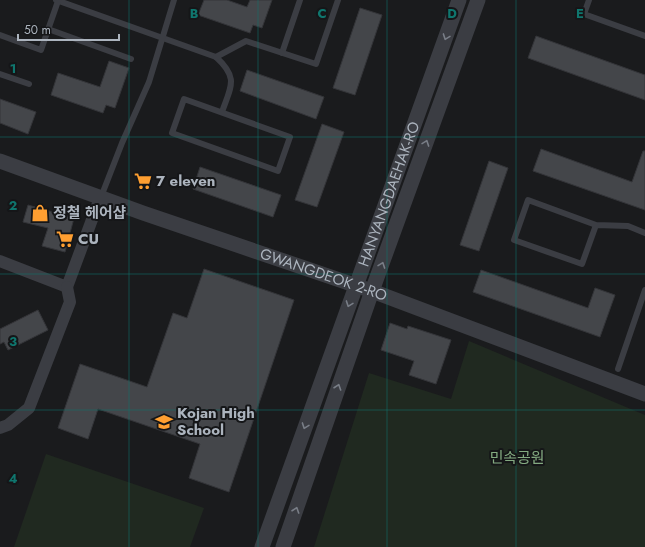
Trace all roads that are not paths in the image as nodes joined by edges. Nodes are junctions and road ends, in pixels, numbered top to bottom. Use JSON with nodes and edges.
{"nodes":[{"id":1,"x":174,"y":0,"type":"edge"},
{"id":2,"x":300,"y":0,"type":"edge"},
{"id":3,"x":338,"y":0,"type":"edge"},
{"id":4,"x":459,"y":0,"type":"edge"},
{"id":5,"x":478,"y":0,"type":"edge"},
{"id":6,"x":589,"y":0,"type":"edge"},
{"id":7,"x":57,"y":1,"type":"edge"},
{"id":8,"x":48,"y":29,"type":"junction"},
{"id":9,"x":644,"y":34,"type":"edge"},
{"id":10,"x":0,"y":35,"type":"edge"},
{"id":11,"x":162,"y":38,"type":"junction"},
{"id":12,"x":282,"y":53,"type":"junction"},
{"id":13,"x":216,"y":57,"type":"junction"},
{"id":14,"x":131,"y":59,"type":"dead end"},
{"id":15,"x":0,"y":74,"type":"edge"},
{"id":16,"x":29,"y":84,"type":"dead end"},
{"id":17,"x":222,"y":112,"type":"junction"},
{"id":18,"x":0,"y":161,"type":"edge"},
{"id":19,"x":100,"y":198,"type":"junction"},
{"id":20,"x":596,"y":225,"type":"junction"},
{"id":21,"x":645,"y":233,"type":"edge"},
{"id":22,"x":0,"y":261,"type":"edge"},
{"id":23,"x":356,"y":286,"type":"junction"},
{"id":24,"x":67,"y":287,"type":"junction"},
{"id":25,"x":645,"y":290,"type":"edge"},
{"id":26,"x":372,"y":291,"type":"junction"},
{"id":27,"x":618,"y":369,"type":"dead end"},
{"id":28,"x":645,"y":394,"type":"edge"},
{"id":29,"x":0,"y":428,"type":"edge"},
{"id":30,"x":262,"y":547,"type":"edge"},
{"id":31,"x":283,"y":547,"type":"edge"}],
"edges":[{"from":1,"to":11,"type":"lane"},
{"from":2,"to":12,"type":"lane"},
{"from":3,"to":12,"type":"lane"},
{"from":4,"to":23,"type":"street","name":"HANYANGDAEHAK-RO","one_way":true},
{"from":26,"to":5,"type":"street","name":"HANYANGDAEHAK-RO","one_way":true},
{"from":6,"to":9,"type":"lane"},
{"from":7,"to":8,"type":"lane"},
{"from":7,"to":11,"type":"lane"},
{"from":8,"to":10,"type":"lane"},
{"from":8,"to":14,"type":"lane"},
{"from":11,"to":13,"type":"lane"},
{"from":11,"to":19,"type":"lane"},
{"from":12,"to":13,"type":"lane"},
{"from":13,"to":17,"type":"lane"},
{"from":15,"to":16,"type":"lane"},
{"from":17,"to":17,"type":"lane"},
{"from":18,"to":19,"type":"street","name":"GWANGDEOK 2-RO"},
{"from":19,"to":23,"type":"street","name":"GWANGDEOK 2-RO"},
{"from":19,"to":24,"type":"street"},
{"from":20,"to":20,"type":"lane"},
{"from":20,"to":21,"type":"lane"},
{"from":22,"to":24,"type":"street"},
{"from":23,"to":26,"type":"street","name":"GWANGDEOK 2-RO"},
{"from":23,"to":30,"type":"street","name":"HANYANGDAEHAK-RO","one_way":true},
{"from":24,"to":29,"type":"street"},
{"from":25,"to":27,"type":"lane"},
{"from":26,"to":28,"type":"street","name":"GWANGDEOK 2-RO"},
{"from":31,"to":26,"type":"street","name":"HANYANGDAEHAK-RO","one_way":true}]}
